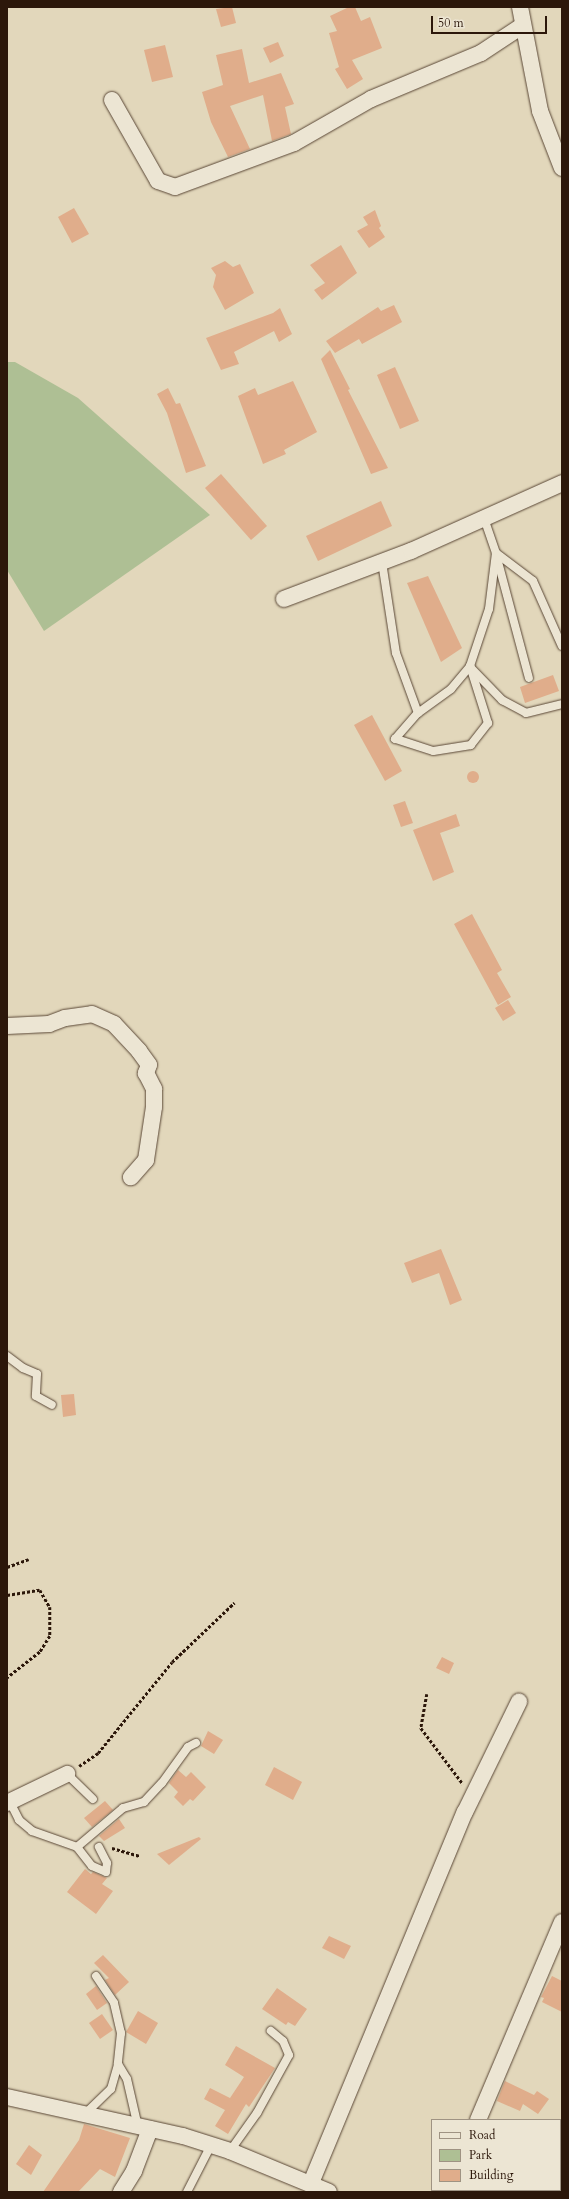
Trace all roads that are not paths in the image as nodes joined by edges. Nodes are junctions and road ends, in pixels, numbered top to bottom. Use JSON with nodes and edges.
{"nodes":[{"id":1,"x":521,"y":7,"type":"edge"},
{"id":2,"x":522,"y":26,"type":"junction"},
{"id":3,"x":112,"y":100,"type":"dead end"},
{"id":4,"x":562,"y":168,"type":"edge"},
{"id":5,"x":562,"y":483,"type":"edge"},
{"id":6,"x":484,"y":518,"type":"junction"},
{"id":7,"x":496,"y":553,"type":"junction"},
{"id":8,"x":382,"y":562,"type":"junction"},
{"id":9,"x":284,"y":598,"type":"dead end"},
{"id":10,"x":562,"y":646,"type":"edge"},
{"id":11,"x":470,"y":666,"type":"junction"},
{"id":12,"x":529,"y":678,"type":"dead end"},
{"id":13,"x":562,"y":704,"type":"edge"},
{"id":14,"x":418,"y":713,"type":"junction"},
{"id":15,"x":7,"y":1026,"type":"edge"},
{"id":16,"x":131,"y":1177,"type":"dead end"},
{"id":17,"x":7,"y":1356,"type":"edge"},
{"id":18,"x":52,"y":1405,"type":"dead end"},
{"id":19,"x":519,"y":1702,"type":"dead end"},
{"id":20,"x":196,"y":1743,"type":"dead end"},
{"id":21,"x":67,"y":1774,"type":"joint"},
{"id":22,"x":93,"y":1799,"type":"dead end"},
{"id":23,"x":9,"y":1802,"type":"edge"},
{"id":24,"x":77,"y":1846,"type":"junction"},
{"id":25,"x":99,"y":1847,"type":"dead end"},
{"id":26,"x":562,"y":1922,"type":"edge"},
{"id":27,"x":96,"y":1976,"type":"dead end"},
{"id":28,"x":271,"y":2031,"type":"dead end"},
{"id":29,"x":118,"y":2064,"type":"junction"},
{"id":30,"x":7,"y":2097,"type":"edge"},
{"id":31,"x":83,"y":2116,"type":"junction"},
{"id":32,"x":478,"y":2119,"type":"edge"},
{"id":33,"x":144,"y":2128,"type":"junction"},
{"id":34,"x":211,"y":2145,"type":"junction"},
{"id":35,"x":230,"y":2151,"type":"junction"},
{"id":36,"x":311,"y":2183,"type":"junction"},
{"id":37,"x":121,"y":2192,"type":"edge"},
{"id":38,"x":187,"y":2192,"type":"edge"},
{"id":39,"x":329,"y":2192,"type":"edge"}],
"edges":[{"from":1,"to":2,"type":"street"},
{"from":2,"to":3,"type":"street"},
{"from":2,"to":4,"type":"street"},
{"from":5,"to":6,"type":"street"},
{"from":6,"to":7,"type":"lane"},
{"from":6,"to":8,"type":"street"},
{"from":7,"to":10,"type":"lane"},
{"from":7,"to":11,"type":"lane"},
{"from":7,"to":12,"type":"lane"},
{"from":8,"to":9,"type":"street"},
{"from":8,"to":14,"type":"lane"},
{"from":11,"to":13,"type":"lane"},
{"from":11,"to":14,"type":"lane"},
{"from":11,"to":14,"type":"lane"},
{"from":15,"to":16,"type":"street"},
{"from":17,"to":18,"type":"lane"},
{"from":19,"to":36,"type":"street"},
{"from":20,"to":24,"type":"lane"},
{"from":21,"to":22,"type":"lane"},
{"from":21,"to":23,"type":"street"},
{"from":23,"to":24,"type":"lane"},
{"from":24,"to":25,"type":"lane"},
{"from":26,"to":32,"type":"street"},
{"from":27,"to":29,"type":"lane"},
{"from":28,"to":35,"type":"lane"},
{"from":29,"to":31,"type":"lane"},
{"from":29,"to":33,"type":"lane"},
{"from":30,"to":31,"type":"street"},
{"from":31,"to":33,"type":"street"},
{"from":33,"to":34,"type":"street"},
{"from":33,"to":37,"type":"street"},
{"from":34,"to":35,"type":"street"},
{"from":34,"to":38,"type":"lane"},
{"from":35,"to":36,"type":"street"},
{"from":36,"to":39,"type":"street"}]}
